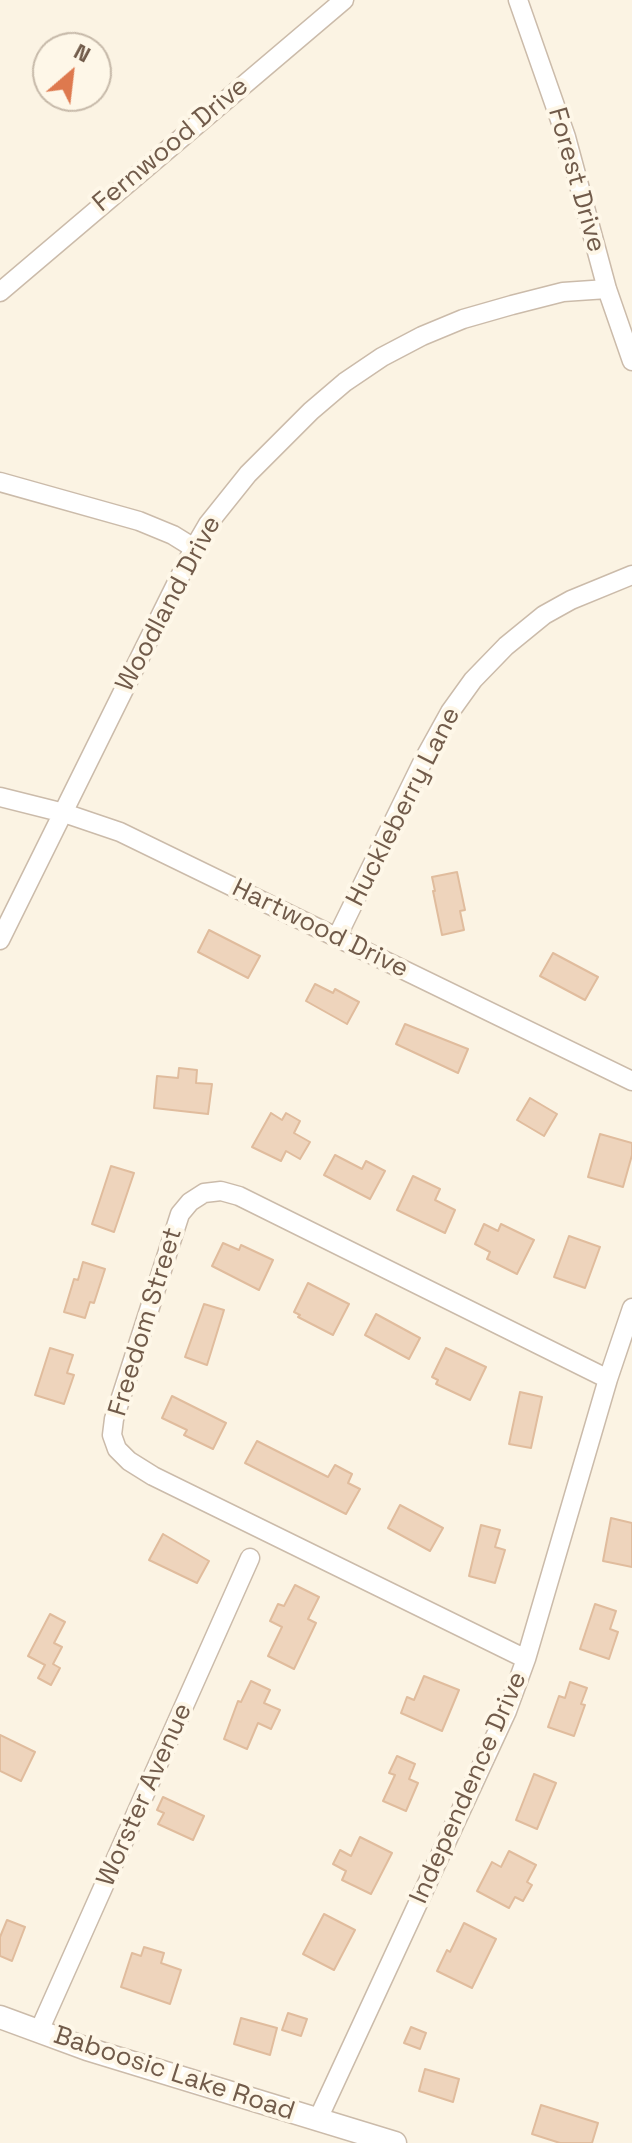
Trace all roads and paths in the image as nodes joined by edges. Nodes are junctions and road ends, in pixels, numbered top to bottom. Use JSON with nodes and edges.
{"nodes":[{"id":1,"x":344,"y":0,"type":"edge"},
{"id":2,"x":518,"y":0,"type":"edge"},
{"id":3,"x":607,"y":289,"type":"junction"},
{"id":4,"x":0,"y":292,"type":"edge"},
{"id":5,"x":632,"y":361,"type":"edge"},
{"id":6,"x":0,"y":482,"type":"edge"},
{"id":7,"x":194,"y":548,"type":"junction"},
{"id":8,"x":632,"y":575,"type":"edge"},
{"id":9,"x":0,"y":797,"type":"edge"},
{"id":10,"x":64,"y":813,"type":"junction"},
{"id":11,"x":337,"y":937,"type":"junction"},
{"id":12,"x":0,"y":940,"type":"edge"},
{"id":13,"x":632,"y":1081,"type":"edge"},
{"id":14,"x":632,"y":1308,"type":"edge"},
{"id":15,"x":608,"y":1379,"type":"junction"},
{"id":16,"x":250,"y":1558,"type":"dead end"},
{"id":17,"x":526,"y":1659,"type":"junction"},
{"id":18,"x":0,"y":2017,"type":"edge"},
{"id":19,"x":39,"y":2031,"type":"junction"},
{"id":20,"x":318,"y":2119,"type":"junction"},
{"id":21,"x":395,"y":2143,"type":"edge"}],
"edges":[{"from":1,"to":4,"type":"street","name":"Fernwood Drive"},
{"from":2,"to":3,"type":"street","name":"Forest Drive"},
{"from":3,"to":5,"type":"street","name":"Forest Drive"},
{"from":3,"to":7,"type":"street","name":"Woodland Drive"},
{"from":6,"to":7,"type":"street"},
{"from":7,"to":10,"type":"street","name":"Woodland Drive"},
{"from":8,"to":11,"type":"street","name":"Huckleberry Lane"},
{"from":9,"to":10,"type":"street","name":"Hartwood Drive"},
{"from":10,"to":11,"type":"street","name":"Hartwood Drive"},
{"from":10,"to":12,"type":"street","name":"Woodland Drive"},
{"from":11,"to":13,"type":"street","name":"Hartwood Drive"},
{"from":14,"to":15,"type":"street","name":"Independence Drive"},
{"from":15,"to":17,"type":"street","name":"Independence Drive"},
{"from":15,"to":17,"type":"street","name":"Freedom Street"},
{"from":16,"to":19,"type":"street","name":"Worster Avenue"},
{"from":17,"to":20,"type":"street","name":"Independence Drive"},
{"from":18,"to":19,"type":"street","name":"Baboosic Lake Road"},
{"from":19,"to":20,"type":"street","name":"Baboosic Lake Road"},
{"from":20,"to":21,"type":"street","name":"Baboosic Lake Road"}]}
